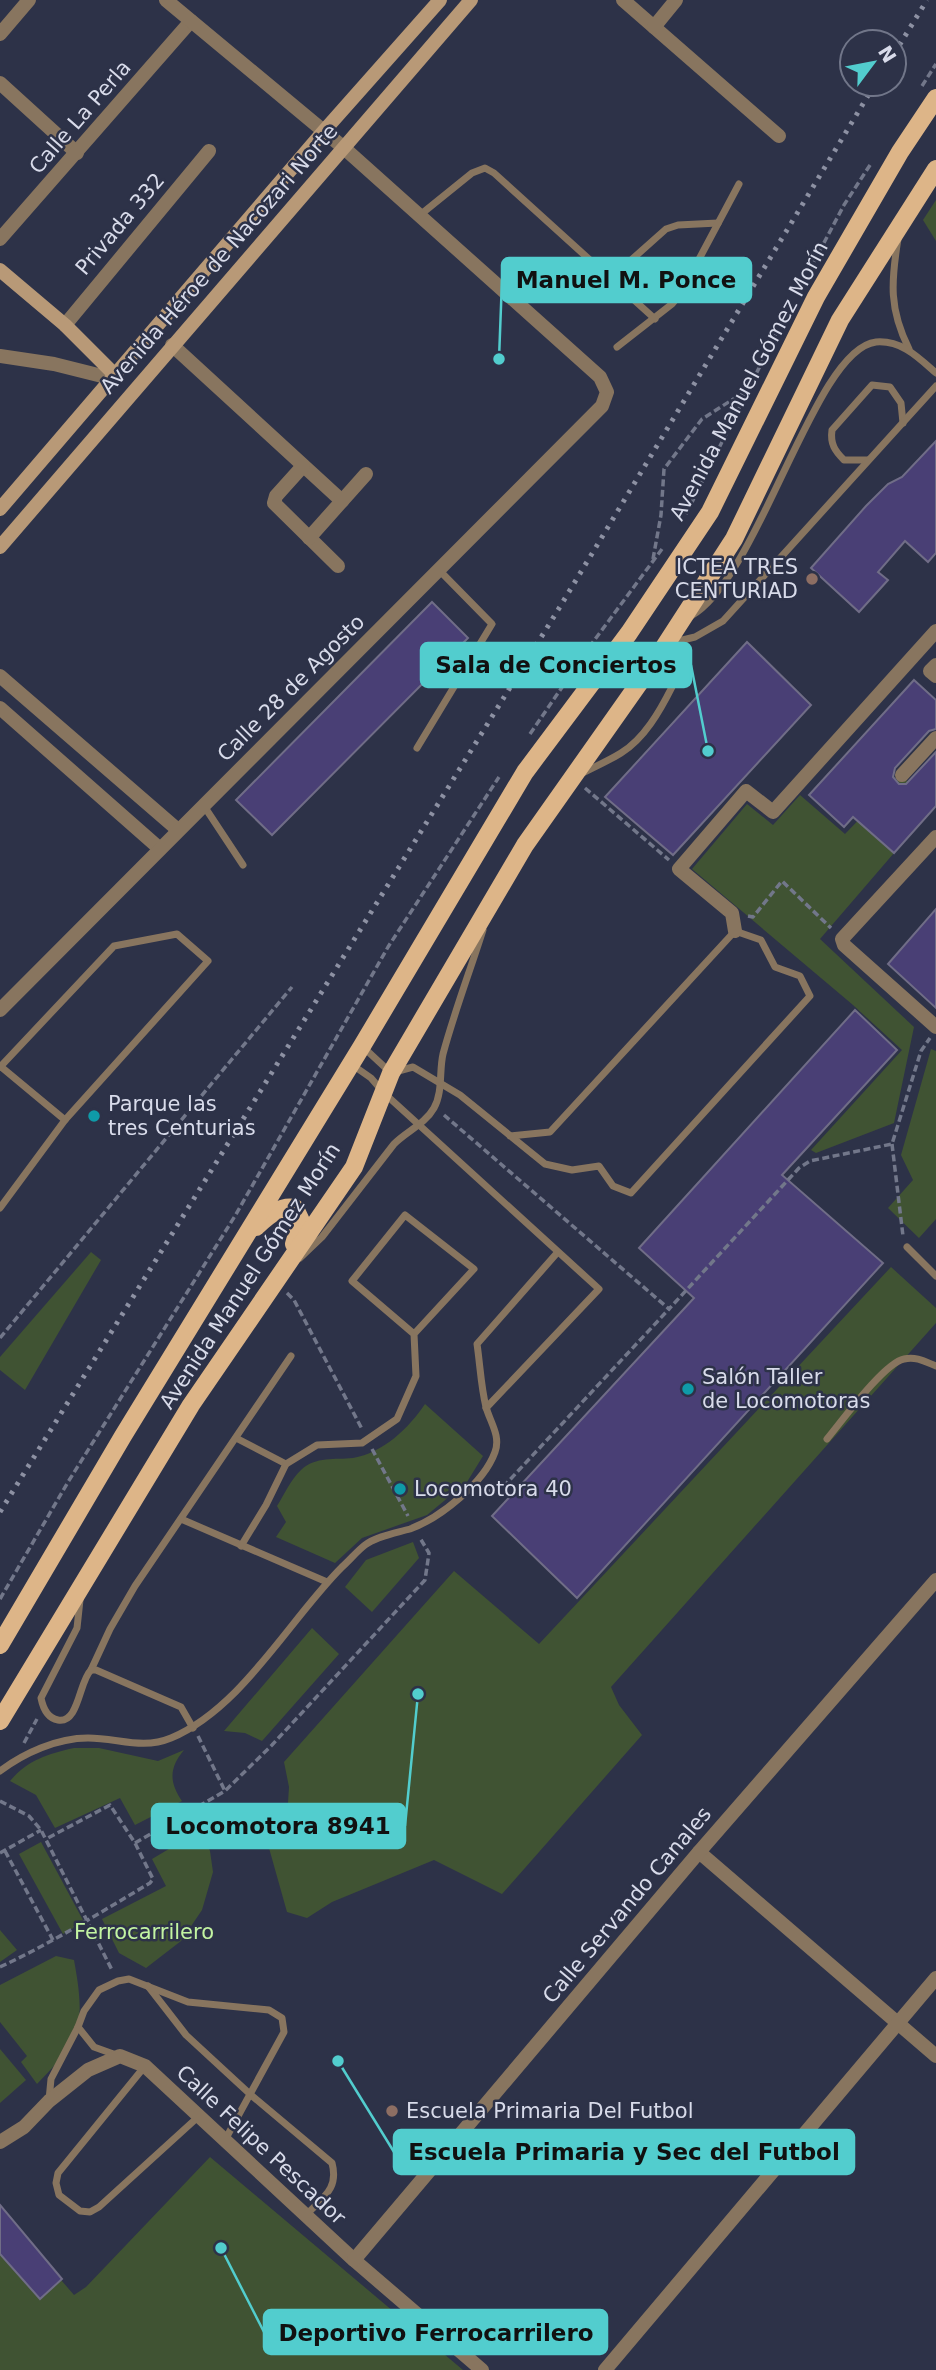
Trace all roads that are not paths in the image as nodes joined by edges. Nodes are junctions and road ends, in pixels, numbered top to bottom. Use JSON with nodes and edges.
{"nodes":[{"id":1,"x":29,"y":0,"type":"edge"},
{"id":2,"x":166,"y":0,"type":"edge"},
{"id":3,"x":440,"y":0,"type":"edge"},
{"id":4,"x":471,"y":0,"type":"edge"},
{"id":5,"x":623,"y":0,"type":"edge"},
{"id":6,"x":676,"y":0,"type":"edge"},
{"id":7,"x":191,"y":22,"type":"junction"},
{"id":8,"x":654,"y":27,"type":"junction"},
{"id":9,"x":0,"y":34,"type":"edge"},
{"id":10,"x":0,"y":83,"type":"edge"},
{"id":11,"x":936,"y":97,"type":"edge"},
{"id":12,"x":323,"y":132,"type":"junction"},
{"id":13,"x":779,"y":136,"type":"dead end"},
{"id":14,"x":344,"y":148,"type":"junction"},
{"id":15,"x":209,"y":151,"type":"dead end"},
{"id":16,"x":77,"y":153,"type":"junction"},
{"id":17,"x":936,"y":169,"type":"edge"},
{"id":18,"x":739,"y":184,"type":"dead end"},
{"id":19,"x":419,"y":215,"type":"junction"},
{"id":20,"x":718,"y":223,"type":"junction"},
{"id":21,"x":901,"y":223,"type":"junction"},
{"id":22,"x":0,"y":239,"type":"edge"},
{"id":23,"x":0,"y":270,"type":"edge"},
{"id":24,"x":611,"y":278,"type":"junction"},
{"id":25,"x":655,"y":318,"type":"junction"},
{"id":26,"x":65,"y":325,"type":"junction"},
{"id":27,"x":172,"y":345,"type":"junction"},
{"id":28,"x":617,"y":347,"type":"dead end"},
{"id":29,"x":910,"y":350,"type":"junction"},
{"id":30,"x":0,"y":356,"type":"edge"},
{"id":31,"x":936,"y":373,"type":"edge"},
{"id":32,"x":112,"y":376,"type":"junction"},
{"id":33,"x":936,"y":386,"type":"edge"},
{"id":34,"x":903,"y":422,"type":"junction"},
{"id":35,"x":869,"y":460,"type":"junction"},
{"id":36,"x":303,"y":466,"type":"junction"},
{"id":37,"x":366,"y":474,"type":"dead end"},
{"id":38,"x":342,"y":501,"type":"junction"},
{"id":39,"x":0,"y":509,"type":"edge"},
{"id":40,"x":309,"y":538,"type":"junction"},
{"id":41,"x":0,"y":547,"type":"edge"},
{"id":42,"x":338,"y":566,"type":"dead end"},
{"id":43,"x":439,"y":569,"type":"junction"},
{"id":44,"x":678,"y":624,"type":"junction"},
{"id":45,"x":936,"y":631,"type":"edge"},
{"id":46,"x":663,"y":650,"type":"junction"},
{"id":47,"x":936,"y":664,"type":"edge"},
{"id":48,"x":0,"y":676,"type":"edge"},
{"id":49,"x":936,"y":676,"type":"edge"},
{"id":50,"x":0,"y":708,"type":"edge"},
{"id":51,"x":936,"y":738,"type":"edge"},
{"id":52,"x":417,"y":748,"type":"dead end"},
{"id":53,"x":902,"y":775,"type":"dead end"},
{"id":54,"x":574,"y":778,"type":"junction"},
{"id":55,"x":204,"y":805,"type":"junction"},
{"id":56,"x":178,"y":830,"type":"junction"},
{"id":57,"x":936,"y":837,"type":"edge"},
{"id":58,"x":159,"y":848,"type":"junction"},
{"id":59,"x":243,"y":865,"type":"dead end"},
{"id":60,"x":490,"y":906,"type":"junction"},
{"id":61,"x":736,"y":931,"type":"junction"},
{"id":62,"x":0,"y":1010,"type":"edge"},
{"id":63,"x":936,"y":1027,"type":"edge"},
{"id":64,"x":362,"y":1046,"type":"junction"},
{"id":65,"x":350,"y":1063,"type":"junction"},
{"id":66,"x":0,"y":1066,"type":"edge"},
{"id":67,"x":391,"y":1073,"type":"junction"},
{"id":68,"x":440,"y":1085,"type":"junction"},
{"id":69,"x":384,"y":1093,"type":"junction"},
{"id":70,"x":65,"y":1120,"type":"junction"},
{"id":71,"x":420,"y":1125,"type":"junction"},
{"id":72,"x":510,"y":1136,"type":"junction"},
{"id":73,"x":0,"y":1208,"type":"edge"},
{"id":74,"x":244,"y":1237,"type":"junction"},
{"id":75,"x":907,"y":1247,"type":"road end"},
{"id":76,"x":557,"y":1253,"type":"junction"},
{"id":77,"x":936,"y":1276,"type":"edge"},
{"id":78,"x":275,"y":1281,"type":"junction"},
{"id":79,"x":414,"y":1334,"type":"junction"},
{"id":80,"x":291,"y":1356,"type":"dead end"},
{"id":81,"x":936,"y":1366,"type":"edge"},
{"id":82,"x":486,"y":1408,"type":"junction"},
{"id":83,"x":236,"y":1438,"type":"junction"},
{"id":84,"x":827,"y":1438,"type":"dead end"},
{"id":85,"x":286,"y":1464,"type":"junction"},
{"id":86,"x":181,"y":1519,"type":"junction"},
{"id":87,"x":241,"y":1546,"type":"junction"},
{"id":88,"x":936,"y":1580,"type":"edge"},
{"id":89,"x":327,"y":1582,"type":"junction"},
{"id":90,"x":81,"y":1586,"type":"junction"},
{"id":91,"x":0,"y":1645,"type":"edge"},
{"id":92,"x":91,"y":1670,"type":"junction"},
{"id":93,"x":0,"y":1721,"type":"edge"},
{"id":94,"x":193,"y":1728,"type":"junction"},
{"id":95,"x":0,"y":1771,"type":"edge"},
{"id":96,"x":699,"y":1852,"type":"junction"},
{"id":97,"x":936,"y":1978,"type":"edge"},
{"id":98,"x":147,"y":1986,"type":"junction"},
{"id":99,"x":897,"y":2023,"type":"junction"},
{"id":100,"x":78,"y":2027,"type":"junction"},
{"id":101,"x":120,"y":2056,"type":"junction"},
{"id":102,"x":936,"y":2056,"type":"edge"},
{"id":103,"x":145,"y":2066,"type":"junction"},
{"id":104,"x":251,"y":2095,"type":"junction"},
{"id":105,"x":49,"y":2101,"type":"junction"},
{"id":106,"x":198,"y":2117,"type":"junction"},
{"id":107,"x":225,"y":2140,"type":"junction"},
{"id":108,"x":0,"y":2142,"type":"edge"},
{"id":109,"x":306,"y":2215,"type":"junction"},
{"id":110,"x":354,"y":2260,"type":"junction"},
{"id":111,"x":482,"y":2370,"type":"edge"},
{"id":112,"x":605,"y":2370,"type":"edge"}],
"edges":[{"from":1,"to":9,"type":"street"},
{"from":2,"to":7,"type":"street"},
{"from":3,"to":12,"type":"main road","name":"Avenida Héroe de Nacozari Norte"},
{"from":4,"to":14,"type":"main road","name":"Avenida Héroe de Nacozari Norte"},
{"from":5,"to":8,"type":"street"},
{"from":6,"to":8,"type":"street"},
{"from":7,"to":12,"type":"street"},
{"from":7,"to":16,"type":"street","name":"Calle La Perla"},
{"from":8,"to":13,"type":"street"},
{"from":10,"to":16,"type":"street"},
{"from":11,"to":64,"type":"main road","name":"Avenida Manuel Gómez Morín"},
{"from":12,"to":14,"type":"street"},
{"from":12,"to":32,"type":"main road","name":"Avenida Héroe de Nacozari Norte"},
{"from":14,"to":19,"type":"street"},
{"from":14,"to":27,"type":"main road","name":"Avenida Héroe de Nacozari Norte"},
{"from":15,"to":26,"type":"street","name":"Privada 332"},
{"from":16,"to":22,"type":"street","name":"Calle La Perla"},
{"from":17,"to":21,"type":"main road","name":"Avenida Manuel Gómez Morín"},
{"from":18,"to":20,"type":"lane"},
{"from":19,"to":24,"type":"lane"},
{"from":19,"to":43,"type":"street","name":"Calle 28 de Agosto"},
{"from":20,"to":24,"type":"lane"},
{"from":20,"to":25,"type":"lane"},
{"from":21,"to":29,"type":"lane"},
{"from":21,"to":44,"type":"main road","name":"Avenida Manuel Gómez Morín"},
{"from":23,"to":26,"type":"main road"},
{"from":24,"to":25,"type":"lane"},
{"from":25,"to":28,"type":"lane"},
{"from":26,"to":32,"type":"main road"},
{"from":27,"to":36,"type":"street"},
{"from":27,"to":41,"type":"main road","name":"Avenida Héroe de Nacozari Norte"},
{"from":29,"to":31,"type":"lane"},
{"from":29,"to":44,"type":"lane"},
{"from":30,"to":32,"type":"street"},
{"from":32,"to":39,"type":"main road","name":"Avenida Héroe de Nacozari Norte"},
{"from":33,"to":34,"type":"lane"},
{"from":34,"to":35,"type":"lane"},
{"from":34,"to":35,"type":"lane"},
{"from":35,"to":46,"type":"lane"},
{"from":36,"to":38,"type":"street"},
{"from":36,"to":40,"type":"street"},
{"from":37,"to":38,"type":"street"},
{"from":38,"to":40,"type":"street"},
{"from":40,"to":42,"type":"street"},
{"from":43,"to":52,"type":"lane"},
{"from":43,"to":55,"type":"street","name":"Calle 28 de Agosto"},
{"from":44,"to":46,"type":"main road","name":"Avenida Manuel Gómez Morín"},
{"from":45,"to":61,"type":"street"},
{"from":46,"to":54,"type":"main road","name":"Avenida Manuel Gómez Morín"},
{"from":46,"to":54,"type":"lane"},
{"from":47,"to":49,"type":"street"},
{"from":48,"to":56,"type":"street"},
{"from":50,"to":58,"type":"street"},
{"from":51,"to":53,"type":"street"},
{"from":54,"to":60,"type":"main road","name":"Avenida Manuel Gómez Morín"},
{"from":55,"to":56,"type":"street","name":"Calle 28 de Agosto"},
{"from":55,"to":59,"type":"lane"},
{"from":56,"to":58,"type":"street","name":"Calle 28 de Agosto"},
{"from":57,"to":63,"type":"street"},
{"from":58,"to":62,"type":"street","name":"Calle 28 de Agosto"},
{"from":60,"to":67,"type":"main road","name":"Avenida Manuel Gómez Morín"},
{"from":60,"to":68,"type":"lane"},
{"from":61,"to":72,"type":"lane"},
{"from":61,"to":72,"type":"lane"},
{"from":64,"to":65,"type":"main road","name":"Avenida Manuel Gómez Morín"},
{"from":64,"to":67,"type":"lane"},
{"from":65,"to":69,"type":"lane"},
{"from":65,"to":74,"type":"main road","name":"Avenida Manuel Gómez Morín"},
{"from":66,"to":70,"type":"lane"},
{"from":66,"to":70,"type":"lane"},
{"from":67,"to":68,"type":"lane"},
{"from":67,"to":69,"type":"main road","name":"Avenida Manuel Gómez Morín"},
{"from":68,"to":71,"type":"lane"},
{"from":68,"to":72,"type":"lane"},
{"from":69,"to":71,"type":"lane"},
{"from":69,"to":78,"type":"main road","name":"Avenida Manuel Gómez Morín"},
{"from":70,"to":73,"type":"lane"},
{"from":71,"to":76,"type":"lane"},
{"from":71,"to":78,"type":"lane"},
{"from":74,"to":78,"type":"main road"},
{"from":74,"to":91,"type":"main road","name":"Avenida Manuel Gómez Morín"},
{"from":75,"to":77,"type":"lane"},
{"from":76,"to":82,"type":"lane"},
{"from":76,"to":82,"type":"lane"},
{"from":78,"to":90,"type":"main road","name":"Avenida Manuel Gómez Morín"},
{"from":79,"to":79,"type":"lane"},
{"from":79,"to":85,"type":"lane"},
{"from":80,"to":83,"type":"lane"},
{"from":81,"to":84,"type":"lane"},
{"from":82,"to":89,"type":"lane"},
{"from":83,"to":85,"type":"lane"},
{"from":83,"to":86,"type":"lane"},
{"from":85,"to":87,"type":"lane"},
{"from":86,"to":87,"type":"lane"},
{"from":86,"to":92,"type":"lane"},
{"from":87,"to":89,"type":"lane"},
{"from":88,"to":96,"type":"street","name":"Calle Servando Canales"},
{"from":89,"to":94,"type":"lane"},
{"from":90,"to":92,"type":"lane"},
{"from":90,"to":93,"type":"main road","name":"Avenida Manuel Gómez Morín"},
{"from":92,"to":94,"type":"lane"},
{"from":94,"to":95,"type":"lane"},
{"from":96,"to":99,"type":"street"},
{"from":96,"to":110,"type":"street","name":"Calle Servando Canales"},
{"from":97,"to":99,"type":"street"},
{"from":98,"to":100,"type":"lane"},
{"from":98,"to":104,"type":"lane"},
{"from":98,"to":104,"type":"lane"},
{"from":99,"to":102,"type":"street"},
{"from":99,"to":112,"type":"street"},
{"from":100,"to":101,"type":"lane"},
{"from":100,"to":105,"type":"lane"},
{"from":101,"to":103,"type":"street","name":"Calle Felipe Pescador"},
{"from":101,"to":105,"type":"street"},
{"from":103,"to":106,"type":"street","name":"Calle Felipe Pescador"},
{"from":103,"to":106,"type":"lane"},
{"from":104,"to":107,"type":"lane"},
{"from":104,"to":109,"type":"lane"},
{"from":105,"to":108,"type":"street"},
{"from":106,"to":107,"type":"street","name":"Calle Felipe Pescador"},
{"from":107,"to":109,"type":"street","name":"Calle Felipe Pescador"},
{"from":109,"to":110,"type":"street","name":"Calle Felipe Pescador"},
{"from":110,"to":111,"type":"street","name":"Calle Felipe Pescador"}]}
